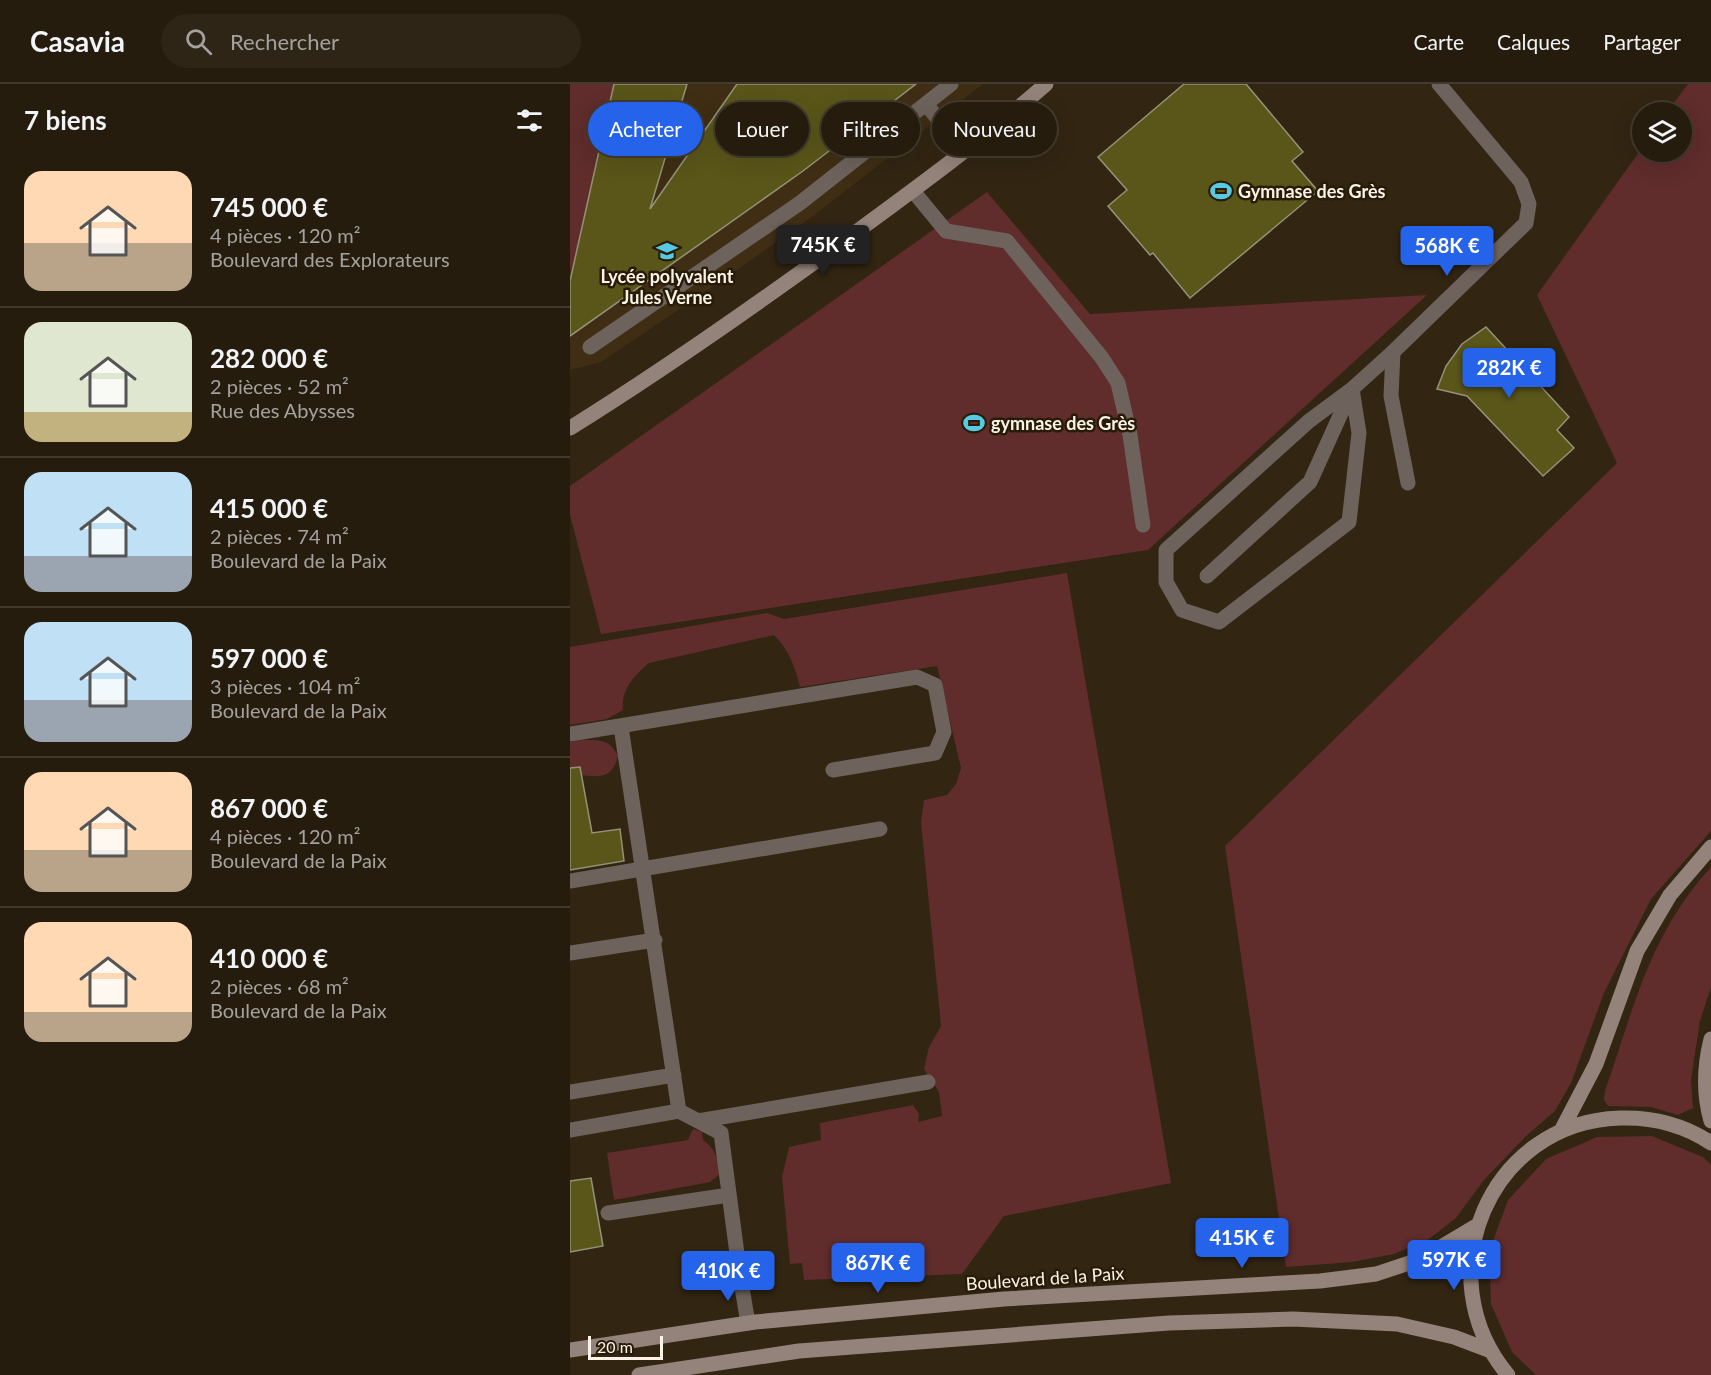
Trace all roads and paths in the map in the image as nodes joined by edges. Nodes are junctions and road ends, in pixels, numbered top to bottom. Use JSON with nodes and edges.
{"nodes":[{"id":1,"x":951,"y":84,"type":"edge"},
{"id":2,"x":1046,"y":84,"type":"edge"},
{"id":3,"x":1439,"y":84,"type":"edge"},
{"id":4,"x":1023,"y":102,"type":"edge"},
{"id":5,"x":926,"y":104,"type":"junction"},
{"id":6,"x":932,"y":111,"type":"edge"},
{"id":7,"x":956,"y":156,"type":"edge"},
{"id":8,"x":913,"y":191,"type":"junction"},
{"id":9,"x":590,"y":347,"type":"dead end"},
{"id":10,"x":1393,"y":352,"type":"junction"},
{"id":11,"x":1352,"y":389,"type":"junction"},
{"id":12,"x":570,"y":428,"type":"edge"},
{"id":13,"x":1408,"y":483,"type":"dead end"},
{"id":14,"x":1143,"y":525,"type":"dead end"},
{"id":15,"x":1207,"y":576,"type":"dead end"},
{"id":16,"x":621,"y":727,"type":"junction"},
{"id":17,"x":570,"y":734,"type":"edge"},
{"id":18,"x":833,"y":770,"type":"dead end"},
{"id":19,"x":880,"y":830,"type":"dead end"},
{"id":20,"x":1711,"y":847,"type":"edge"},
{"id":21,"x":643,"y":869,"type":"junction"},
{"id":22,"x":570,"y":881,"type":"edge"},
{"id":23,"x":655,"y":940,"type":"junction"},
{"id":24,"x":570,"y":953,"type":"edge"},
{"id":25,"x":1711,"y":1039,"type":"edge"},
{"id":26,"x":674,"y":1075,"type":"junction"},
{"id":27,"x":928,"y":1082,"type":"dead end"},
{"id":28,"x":570,"y":1092,"type":"edge"},
{"id":29,"x":679,"y":1111,"type":"junction"},
{"id":30,"x":698,"y":1120,"type":"junction"},
{"id":31,"x":1711,"y":1121,"type":"edge"},
{"id":32,"x":570,"y":1130,"type":"edge"},
{"id":33,"x":1561,"y":1131,"type":"junction"},
{"id":34,"x":1711,"y":1143,"type":"edge"},
{"id":35,"x":729,"y":1195,"type":"junction"},
{"id":36,"x":608,"y":1213,"type":"dead end"},
{"id":37,"x":1478,"y":1225,"type":"junction"},
{"id":38,"x":748,"y":1323,"type":"junction"},
{"id":39,"x":570,"y":1350,"type":"edge"},
{"id":40,"x":1491,"y":1351,"type":"junction"},
{"id":41,"x":639,"y":1375,"type":"edge"},
{"id":42,"x":1508,"y":1375,"type":"edge"}],
"edges":[{"from":1,"to":5,"type":"street"},
{"from":2,"to":4,"type":"main road"},
{"from":3,"to":10,"type":"street"},
{"from":5,"to":6,"type":"street"},
{"from":5,"to":9,"type":"street"},
{"from":7,"to":8,"type":"main road"},
{"from":8,"to":12,"type":"main road"},
{"from":8,"to":14,"type":"street"},
{"from":10,"to":11,"type":"street"},
{"from":10,"to":13,"type":"street"},
{"from":11,"to":11,"type":"street"},
{"from":11,"to":15,"type":"street"},
{"from":16,"to":17,"type":"street"},
{"from":16,"to":18,"type":"street"},
{"from":16,"to":21,"type":"street"},
{"from":19,"to":21,"type":"street"},
{"from":20,"to":33,"type":"main road"},
{"from":21,"to":22,"type":"street"},
{"from":21,"to":23,"type":"street"},
{"from":23,"to":24,"type":"street"},
{"from":23,"to":26,"type":"street"},
{"from":25,"to":31,"type":"main road"},
{"from":26,"to":28,"type":"street"},
{"from":26,"to":29,"type":"street"},
{"from":27,"to":30,"type":"street"},
{"from":29,"to":30,"type":"street"},
{"from":29,"to":32,"type":"street"},
{"from":30,"to":35,"type":"street"},
{"from":33,"to":34,"type":"main road"},
{"from":33,"to":37,"type":"main road"},
{"from":35,"to":36,"type":"street"},
{"from":35,"to":38,"type":"street"},
{"from":37,"to":38,"type":"main road","name":"Boulevard de la Paix"},
{"from":37,"to":40,"type":"main road"},
{"from":38,"to":39,"type":"main road","name":"Boulevard de la Paix"},
{"from":40,"to":41,"type":"main road"},
{"from":40,"to":42,"type":"main road"}]}
